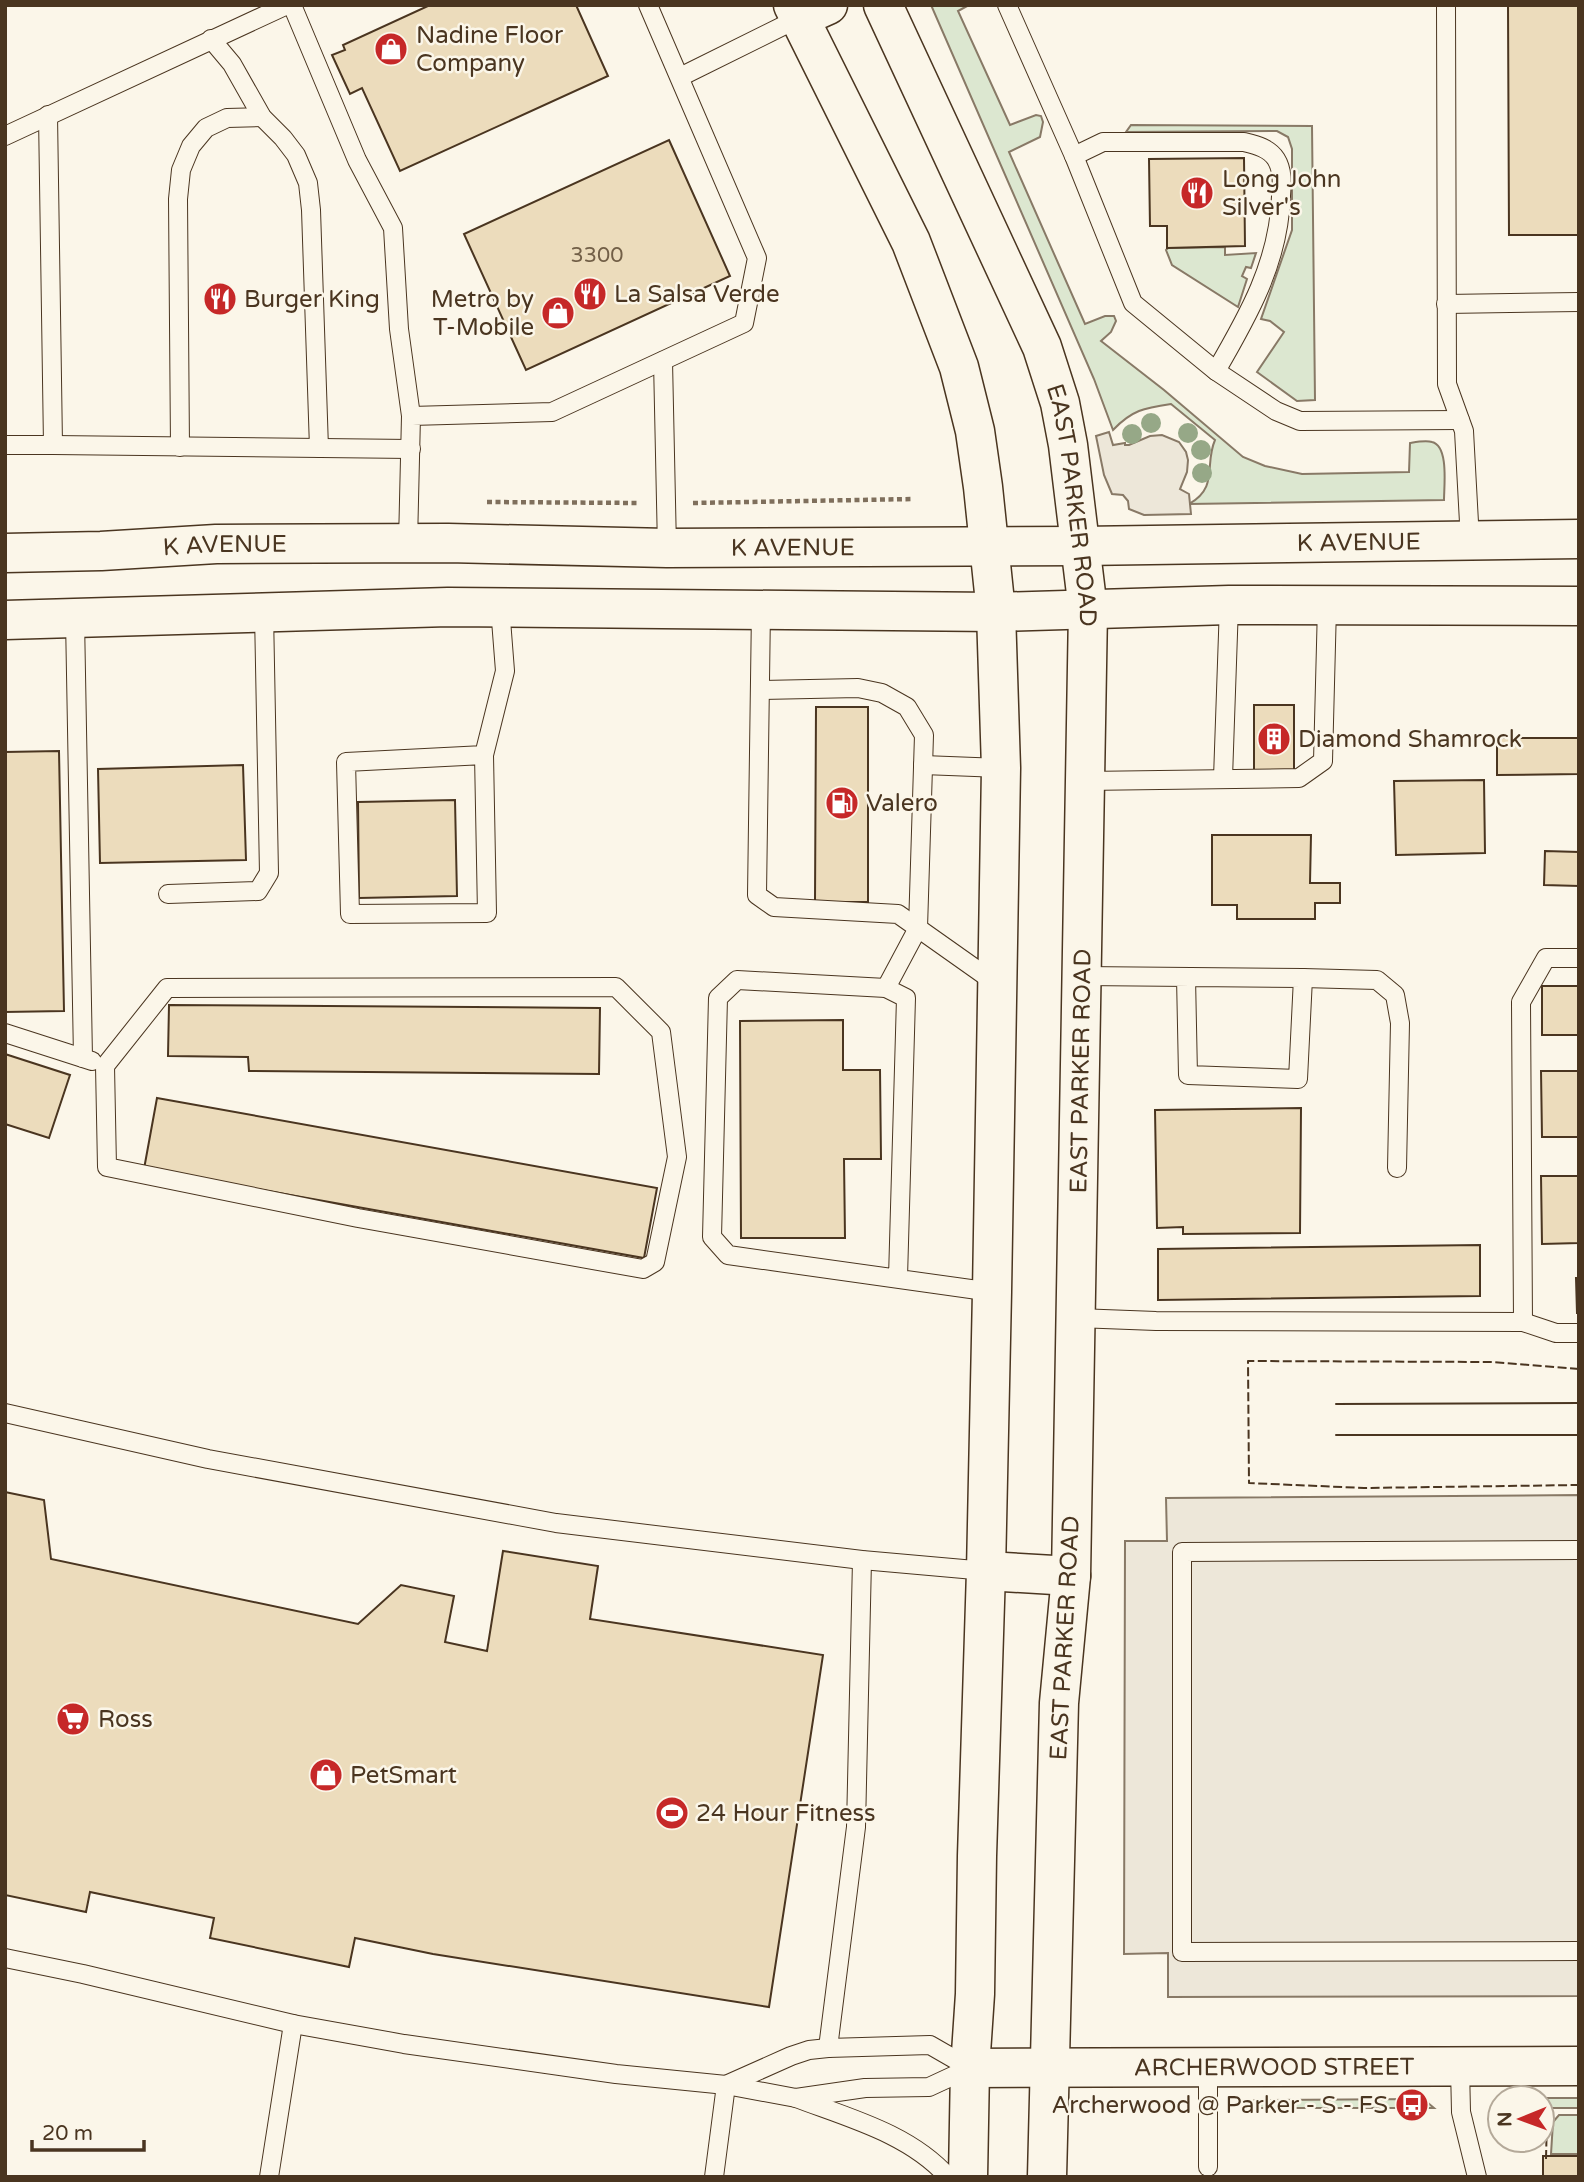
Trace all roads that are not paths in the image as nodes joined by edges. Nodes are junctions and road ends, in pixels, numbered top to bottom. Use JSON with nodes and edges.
{"nodes":[{"id":1,"x":287,"y":5,"type":"edge"},
{"id":2,"x":292,"y":5,"type":"edge"},
{"id":3,"x":648,"y":5,"type":"edge"},
{"id":4,"x":883,"y":5,"type":"edge"},
{"id":5,"x":1007,"y":5,"type":"edge"},
{"id":6,"x":1446,"y":5,"type":"edge"},
{"id":7,"x":807,"y":9,"type":"edge"},
{"id":8,"x":211,"y":39,"type":"junction"},
{"id":9,"x":680,"y":76,"type":"junction"},
{"id":10,"x":48,"y":115,"type":"junction"},
{"id":11,"x":262,"y":117,"type":"junction"},
{"id":12,"x":5,"y":136,"type":"edge"},
{"id":13,"x":1074,"y":156,"type":"junction"},
{"id":14,"x":1579,"y":302,"type":"edge"},
{"id":15,"x":1446,"y":303,"type":"junction"},
{"id":16,"x":663,"y":361,"type":"junction"},
{"id":17,"x":1216,"y":371,"type":"junction"},
{"id":18,"x":411,"y":416,"type":"junction"},
{"id":19,"x":1460,"y":420,"type":"junction"},
{"id":20,"x":5,"y":445,"type":"edge"},
{"id":21,"x":52,"y":445,"type":"junction"},
{"id":22,"x":180,"y":447,"type":"junction"},
{"id":23,"x":319,"y":448,"type":"junction"},
{"id":24,"x":411,"y":449,"type":"junction"},
{"id":25,"x":1579,"y":539,"type":"edge"},
{"id":26,"x":1470,"y":541,"type":"junction"},
{"id":27,"x":408,"y":543,"type":"junction"},
{"id":28,"x":990,"y":545,"type":"junction"},
{"id":29,"x":1081,"y":545,"type":"junction"},
{"id":30,"x":667,"y":548,"type":"junction"},
{"id":31,"x":5,"y":553,"type":"edge"},
{"id":32,"x":1229,"y":605,"type":"junction"},
{"id":33,"x":1327,"y":606,"type":"junction"},
{"id":34,"x":1579,"y":606,"type":"edge"},
{"id":35,"x":500,"y":607,"type":"junction"},
{"id":36,"x":761,"y":609,"type":"junction"},
{"id":37,"x":1088,"y":610,"type":"junction"},
{"id":38,"x":996,"y":612,"type":"junction"},
{"id":39,"x":264,"y":613,"type":"junction"},
{"id":40,"x":75,"y":619,"type":"junction"},
{"id":41,"x":5,"y":620,"type":"edge"},
{"id":42,"x":760,"y":690,"type":"junction"},
{"id":43,"x":484,"y":755,"type":"junction"},
{"id":44,"x":923,"y":765,"type":"junction"},
{"id":45,"x":1001,"y":768,"type":"junction"},
{"id":46,"x":1223,"y":778,"type":"junction"},
{"id":47,"x":1085,"y":780,"type":"junction"},
{"id":48,"x":168,"y":894,"type":"dead end"},
{"id":49,"x":918,"y":928,"type":"junction"},
{"id":50,"x":1579,"y":958,"type":"edge"},
{"id":51,"x":1082,"y":976,"type":"junction"},
{"id":52,"x":1186,"y":977,"type":"junction"},
{"id":53,"x":1303,"y":978,"type":"junction"},
{"id":54,"x":997,"y":984,"type":"junction"},
{"id":55,"x":886,"y":988,"type":"junction"},
{"id":56,"x":5,"y":1033,"type":"edge"},
{"id":57,"x":83,"y":1058,"type":"junction"},
{"id":58,"x":105,"y":1066,"type":"junction"},
{"id":59,"x":1397,"y":1168,"type":"dead end"},
{"id":60,"x":898,"y":1278,"type":"junction"},
{"id":61,"x":992,"y":1292,"type":"junction"},
{"id":62,"x":1077,"y":1318,"type":"junction"},
{"id":63,"x":1523,"y":1322,"type":"junction"},
{"id":64,"x":1579,"y":1333,"type":"edge"},
{"id":65,"x":5,"y":1413,"type":"edge"},
{"id":66,"x":1579,"y":1550,"type":"edge"},
{"id":67,"x":862,"y":1560,"type":"junction"},
{"id":68,"x":986,"y":1571,"type":"junction"},
{"id":69,"x":1071,"y":1576,"type":"junction"},
{"id":70,"x":1579,"y":1951,"type":"edge"},
{"id":71,"x":5,"y":1958,"type":"edge"},
{"id":72,"x":293,"y":2024,"type":"junction"},
{"id":73,"x":828,"y":2048,"type":"junction"},
{"id":74,"x":1579,"y":2066,"type":"edge"},
{"id":75,"x":1460,"y":2067,"type":"junction"},
{"id":76,"x":970,"y":2068,"type":"junction"},
{"id":77,"x":1049,"y":2068,"type":"junction"},
{"id":78,"x":1208,"y":2068,"type":"junction"},
{"id":79,"x":726,"y":2085,"type":"junction"},
{"id":80,"x":796,"y":2098,"type":"junction"},
{"id":81,"x":1208,"y":2167,"type":"dead end"},
{"id":82,"x":269,"y":2177,"type":"edge"},
{"id":83,"x":714,"y":2177,"type":"edge"},
{"id":84,"x":948,"y":2177,"type":"edge"},
{"id":85,"x":968,"y":2177,"type":"edge"},
{"id":86,"x":1047,"y":2177,"type":"edge"},
{"id":87,"x":1477,"y":2177,"type":"edge"}],
"edges":[{"from":1,"to":8,"type":"lane"},
{"from":2,"to":18,"type":"lane"},
{"from":3,"to":9,"type":"lane"},
{"from":4,"to":29,"type":"main road","name":"EAST PARKER ROAD"},
{"from":5,"to":13,"type":"lane"},
{"from":6,"to":15,"type":"lane"},
{"from":7,"to":9,"type":"lane"},
{"from":7,"to":28,"type":"main road"},
{"from":8,"to":10,"type":"lane"},
{"from":8,"to":11,"type":"lane"},
{"from":9,"to":16,"type":"lane"},
{"from":10,"to":12,"type":"lane"},
{"from":10,"to":21,"type":"lane"},
{"from":11,"to":22,"type":"lane"},
{"from":11,"to":23,"type":"lane"},
{"from":13,"to":17,"type":"lane"},
{"from":13,"to":17,"type":"lane"},
{"from":14,"to":15,"type":"lane"},
{"from":15,"to":19,"type":"lane"},
{"from":16,"to":18,"type":"lane"},
{"from":16,"to":30,"type":"lane"},
{"from":17,"to":19,"type":"lane"},
{"from":18,"to":24,"type":"lane"},
{"from":19,"to":26,"type":"lane"},
{"from":20,"to":21,"type":"lane"},
{"from":21,"to":22,"type":"lane"},
{"from":22,"to":23,"type":"lane"},
{"from":23,"to":24,"type":"lane"},
{"from":24,"to":27,"type":"lane"},
{"from":25,"to":26,"type":"main road","name":"K AVENUE"},
{"from":26,"to":29,"type":"main road","name":"K AVENUE"},
{"from":27,"to":30,"type":"main road","name":"K AVENUE"},
{"from":27,"to":31,"type":"main road","name":"K AVENUE"},
{"from":28,"to":29,"type":"main road","name":"K AVENUE"},
{"from":28,"to":30,"type":"main road","name":"K AVENUE"},
{"from":28,"to":38,"type":"main road"},
{"from":29,"to":37,"type":"main road","name":"EAST PARKER ROAD"},
{"from":32,"to":33,"type":"main road"},
{"from":32,"to":37,"type":"main road"},
{"from":32,"to":46,"type":"lane"},
{"from":33,"to":34,"type":"main road"},
{"from":33,"to":46,"type":"lane"},
{"from":35,"to":36,"type":"main road"},
{"from":35,"to":39,"type":"main road"},
{"from":35,"to":43,"type":"lane"},
{"from":36,"to":38,"type":"main road"},
{"from":36,"to":42,"type":"lane"},
{"from":37,"to":38,"type":"main road"},
{"from":37,"to":47,"type":"main road","name":"EAST PARKER ROAD"},
{"from":38,"to":45,"type":"main road"},
{"from":39,"to":40,"type":"main road"},
{"from":39,"to":48,"type":"lane"},
{"from":40,"to":41,"type":"main road"},
{"from":40,"to":57,"type":"lane"},
{"from":42,"to":44,"type":"lane"},
{"from":42,"to":49,"type":"lane"},
{"from":43,"to":43,"type":"lane"},
{"from":44,"to":45,"type":"lane"},
{"from":44,"to":49,"type":"lane"},
{"from":45,"to":54,"type":"main road"},
{"from":46,"to":47,"type":"lane"},
{"from":47,"to":51,"type":"main road","name":"EAST PARKER ROAD"},
{"from":49,"to":54,"type":"lane"},
{"from":49,"to":55,"type":"lane"},
{"from":50,"to":63,"type":"lane"},
{"from":51,"to":52,"type":"lane"},
{"from":51,"to":62,"type":"main road","name":"EAST PARKER ROAD"},
{"from":52,"to":53,"type":"lane"},
{"from":52,"to":53,"type":"lane"},
{"from":53,"to":59,"type":"lane"},
{"from":54,"to":61,"type":"main road"},
{"from":55,"to":60,"type":"lane"},
{"from":55,"to":60,"type":"lane"},
{"from":56,"to":57,"type":"lane"},
{"from":57,"to":58,"type":"lane"},
{"from":58,"to":58,"type":"lane"},
{"from":60,"to":61,"type":"lane"},
{"from":61,"to":68,"type":"main road"},
{"from":62,"to":63,"type":"lane"},
{"from":62,"to":69,"type":"main road","name":"EAST PARKER ROAD"},
{"from":63,"to":64,"type":"lane"},
{"from":65,"to":67,"type":"lane"},
{"from":66,"to":70,"type":"lane"},
{"from":67,"to":68,"type":"lane"},
{"from":67,"to":73,"type":"lane"},
{"from":68,"to":69,"type":"main road"},
{"from":68,"to":76,"type":"main road"},
{"from":69,"to":77,"type":"main road","name":"EAST PARKER ROAD"},
{"from":71,"to":72,"type":"lane"},
{"from":72,"to":79,"type":"lane"},
{"from":72,"to":82,"type":"lane"},
{"from":73,"to":76,"type":"lane"},
{"from":73,"to":79,"type":"lane"},
{"from":74,"to":75,"type":"main road","name":"ARCHERWOOD STREET"},
{"from":75,"to":78,"type":"main road","name":"ARCHERWOOD STREET"},
{"from":75,"to":87,"type":"lane"},
{"from":76,"to":77,"type":"main road","name":"ARCHERWOOD STREET"},
{"from":76,"to":80,"type":"lane"},
{"from":76,"to":85,"type":"main road"},
{"from":77,"to":78,"type":"main road","name":"ARCHERWOOD STREET"},
{"from":77,"to":86,"type":"main road","name":"EAST PARKER ROAD"},
{"from":78,"to":81,"type":"lane"},
{"from":79,"to":80,"type":"lane"},
{"from":79,"to":83,"type":"lane"},
{"from":80,"to":84,"type":"lane"}]}
